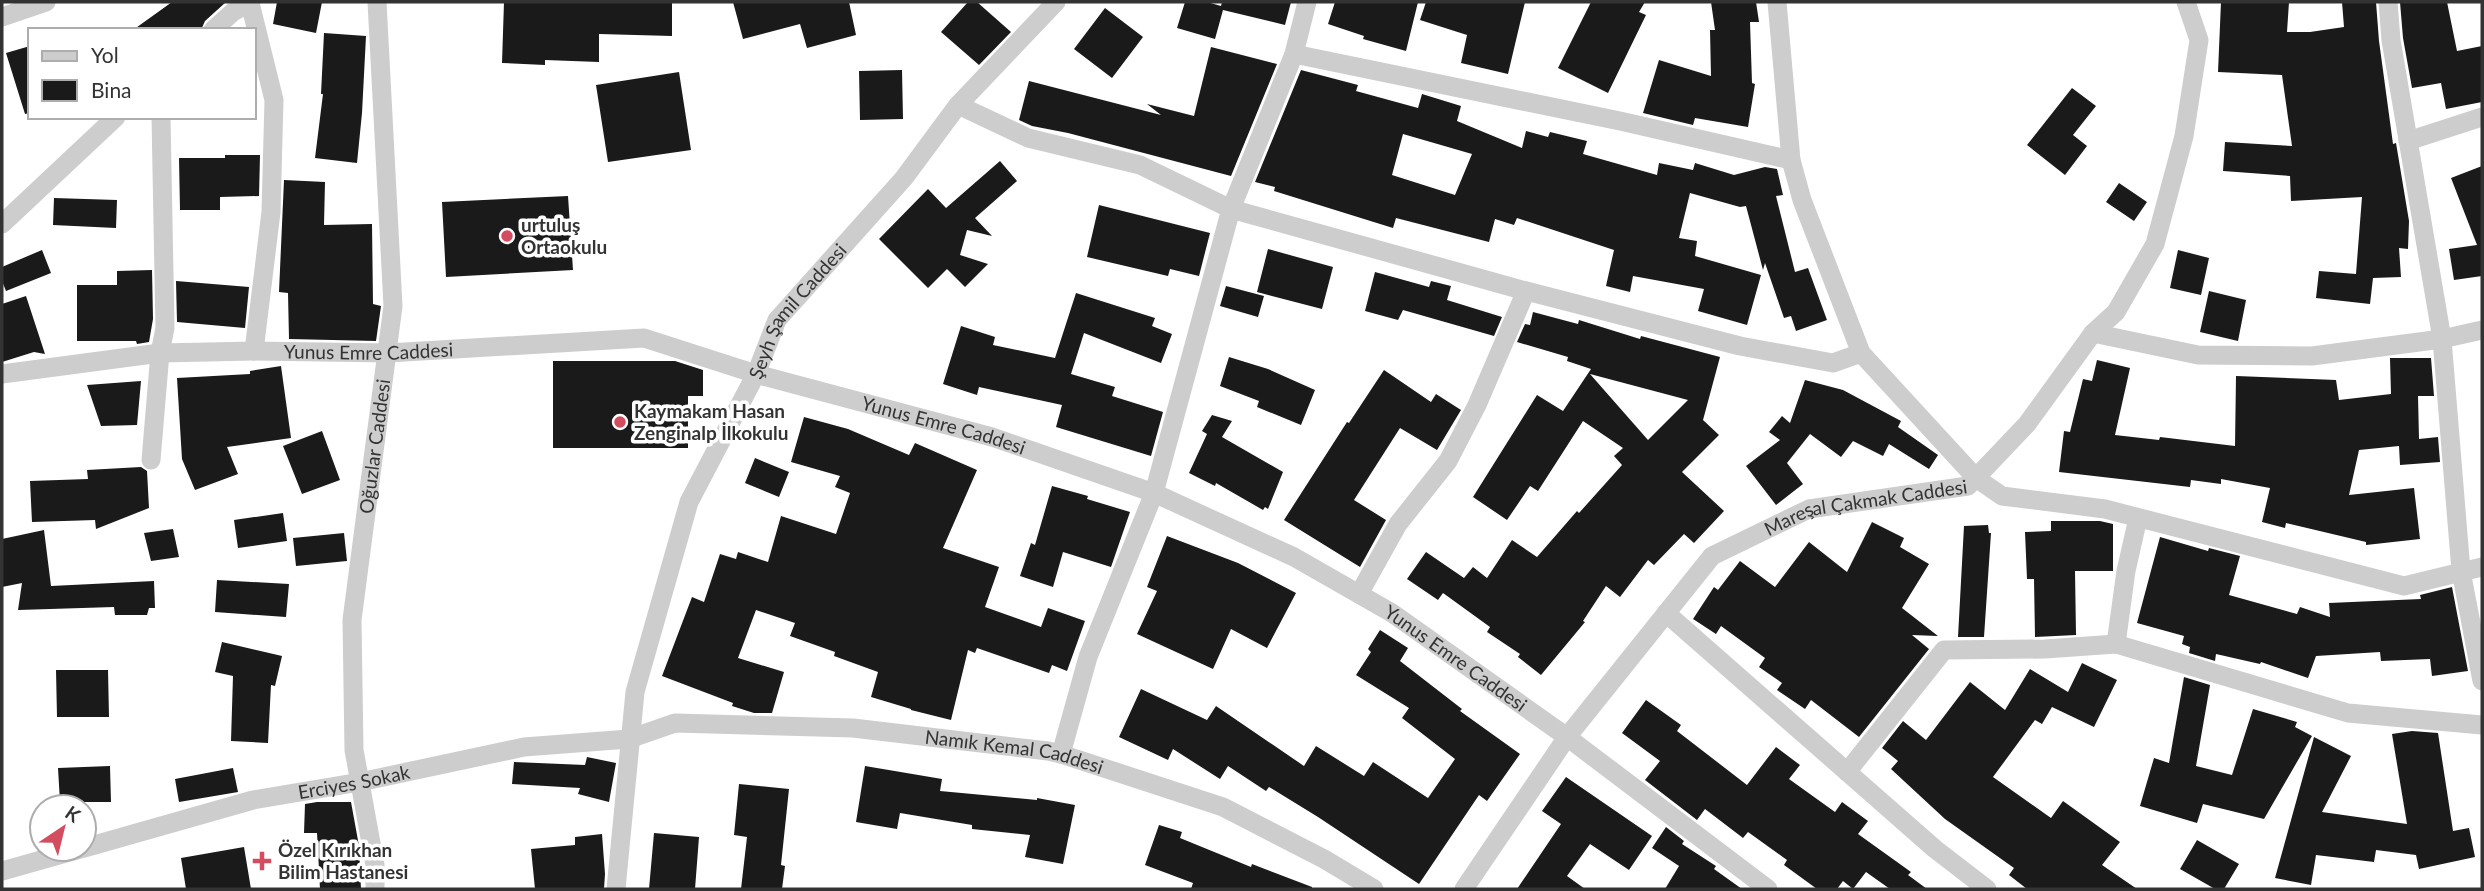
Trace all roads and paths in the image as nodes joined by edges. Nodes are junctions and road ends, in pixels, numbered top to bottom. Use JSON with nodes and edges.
{"nodes":[{"id":1,"x":46,"y":2,"type":"edge"},
{"id":2,"x":377,"y":2,"type":"edge"},
{"id":3,"x":1056,"y":2,"type":"edge"},
{"id":4,"x":1307,"y":2,"type":"edge"},
{"id":5,"x":1777,"y":2,"type":"edge"},
{"id":6,"x":2186,"y":2,"type":"edge"},
{"id":7,"x":2388,"y":2,"type":"edge"},
{"id":8,"x":251,"y":3,"type":"edge"},
{"id":9,"x":2,"y":17,"type":"edge"},
{"id":10,"x":215,"y":28,"type":"edge"},
{"id":11,"x":1294,"y":54,"type":"junction"},
{"id":12,"x":958,"y":105,"type":"junction"},
{"id":13,"x":2482,"y":117,"type":"edge"},
{"id":14,"x":114,"y":119,"type":"edge"},
{"id":15,"x":161,"y":119,"type":"edge"},
{"id":16,"x":2408,"y":141,"type":"junction"},
{"id":17,"x":1791,"y":160,"type":"junction"},
{"id":18,"x":1231,"y":209,"type":"junction"},
{"id":19,"x":2,"y":224,"type":"edge"},
{"id":20,"x":1526,"y":291,"type":"junction"},
{"id":21,"x":2482,"y":330,"type":"edge"},
{"id":22,"x":2093,"y":333,"type":"junction"},
{"id":23,"x":2442,"y":339,"type":"junction"},
{"id":24,"x":254,"y":351,"type":"junction"},
{"id":25,"x":388,"y":353,"type":"junction"},
{"id":26,"x":1861,"y":353,"type":"junction"},
{"id":27,"x":160,"y":354,"type":"junction"},
{"id":28,"x":2,"y":374,"type":"edge"},
{"id":29,"x":756,"y":374,"type":"junction"},
{"id":30,"x":151,"y":460,"type":"dead end"},
{"id":31,"x":1976,"y":478,"type":"junction"},
{"id":32,"x":1154,"y":493,"type":"junction"},
{"id":33,"x":2138,"y":518,"type":"junction"},
{"id":34,"x":2482,"y":568,"type":"edge"},
{"id":35,"x":2461,"y":571,"type":"junction"},
{"id":36,"x":1359,"y":594,"type":"junction"},
{"id":37,"x":1666,"y":613,"type":"junction"},
{"id":38,"x":2116,"y":644,"type":"junction"},
{"id":39,"x":2482,"y":681,"type":"edge"},
{"id":40,"x":2482,"y":725,"type":"edge"},
{"id":41,"x":1567,"y":737,"type":"junction"},
{"id":42,"x":629,"y":739,"type":"junction"},
{"id":43,"x":1061,"y":754,"type":"junction"},
{"id":44,"x":1847,"y":772,"type":"junction"},
{"id":45,"x":360,"y":782,"type":"junction"},
{"id":46,"x":98,"y":844,"type":"edge"},
{"id":47,"x":30,"y":863,"type":"edge"},
{"id":48,"x":2,"y":871,"type":"edge"},
{"id":49,"x":375,"y":889,"type":"edge"},
{"id":50,"x":616,"y":889,"type":"edge"},
{"id":51,"x":1374,"y":889,"type":"edge"},
{"id":52,"x":1464,"y":889,"type":"edge"},
{"id":53,"x":1768,"y":889,"type":"edge"},
{"id":54,"x":1987,"y":889,"type":"edge"}],
"edges":[{"from":1,"to":9,"type":"street"},
{"from":2,"to":25,"type":"street","name":"Oğuzlar Caddesi"},
{"from":3,"to":12,"type":"street","name":"Şeyh Şamil Caddesi"},
{"from":4,"to":11,"type":"street"},
{"from":5,"to":17,"type":"street"},
{"from":6,"to":22,"type":"street","name":"Mareşal Çakmak Caddesi"},
{"from":7,"to":16,"type":"street"},
{"from":8,"to":10,"type":"street"},
{"from":8,"to":24,"type":"street"},
{"from":11,"to":17,"type":"street"},
{"from":11,"to":18,"type":"street"},
{"from":12,"to":18,"type":"street"},
{"from":12,"to":29,"type":"street","name":"Şeyh Şamil Caddesi"},
{"from":13,"to":16,"type":"street"},
{"from":14,"to":19,"type":"street"},
{"from":15,"to":27,"type":"street"},
{"from":16,"to":23,"type":"street"},
{"from":17,"to":26,"type":"street"},
{"from":18,"to":20,"type":"street"},
{"from":18,"to":32,"type":"street"},
{"from":20,"to":26,"type":"street"},
{"from":20,"to":36,"type":"street"},
{"from":21,"to":23,"type":"street"},
{"from":22,"to":23,"type":"street"},
{"from":22,"to":31,"type":"street","name":"Mareşal Çakmak Caddesi"},
{"from":23,"to":35,"type":"street"},
{"from":24,"to":25,"type":"street","name":"Yunus Emre Caddesi"},
{"from":24,"to":27,"type":"street","name":"Yunus Emre Caddesi"},
{"from":25,"to":29,"type":"street","name":"Yunus Emre Caddesi"},
{"from":25,"to":45,"type":"street","name":"Oğuzlar Caddesi"},
{"from":26,"to":31,"type":"street"},
{"from":27,"to":28,"type":"street","name":"Yunus Emre Caddesi"},
{"from":27,"to":30,"type":"street"},
{"from":29,"to":32,"type":"street","name":"Yunus Emre Caddesi"},
{"from":29,"to":42,"type":"street","name":"Şeyh Şamil Caddesi"},
{"from":31,"to":33,"type":"street"},
{"from":31,"to":37,"type":"street","name":"Mareşal Çakmak Caddesi"},
{"from":32,"to":36,"type":"street","name":"Yunus Emre Caddesi"},
{"from":32,"to":43,"type":"street"},
{"from":33,"to":35,"type":"street"},
{"from":33,"to":38,"type":"street"},
{"from":34,"to":35,"type":"street"},
{"from":35,"to":39,"type":"street"},
{"from":36,"to":41,"type":"street","name":"Yunus Emre Caddesi"},
{"from":37,"to":41,"type":"street","name":"Mareşal Çakmak Caddesi"},
{"from":37,"to":44,"type":"street"},
{"from":38,"to":40,"type":"street"},
{"from":38,"to":44,"type":"street"},
{"from":41,"to":52,"type":"street","name":"Mareşal Çakmak Caddesi"},
{"from":41,"to":53,"type":"street","name":"Yunus Emre Caddesi"},
{"from":42,"to":43,"type":"street","name":"Namık Kemal Caddesi"},
{"from":42,"to":45,"type":"street","name":"Erciyes Sokak"},
{"from":42,"to":50,"type":"street","name":"Şeyh Şamil Caddesi"},
{"from":43,"to":51,"type":"street","name":"Namık Kemal Caddesi"},
{"from":44,"to":54,"type":"street"},
{"from":45,"to":46,"type":"street","name":"Erciyes Sokak"},
{"from":45,"to":49,"type":"street","name":"Oğuzlar Caddesi"},
{"from":47,"to":48,"type":"street","name":"Erciyes Sokak"}]}
